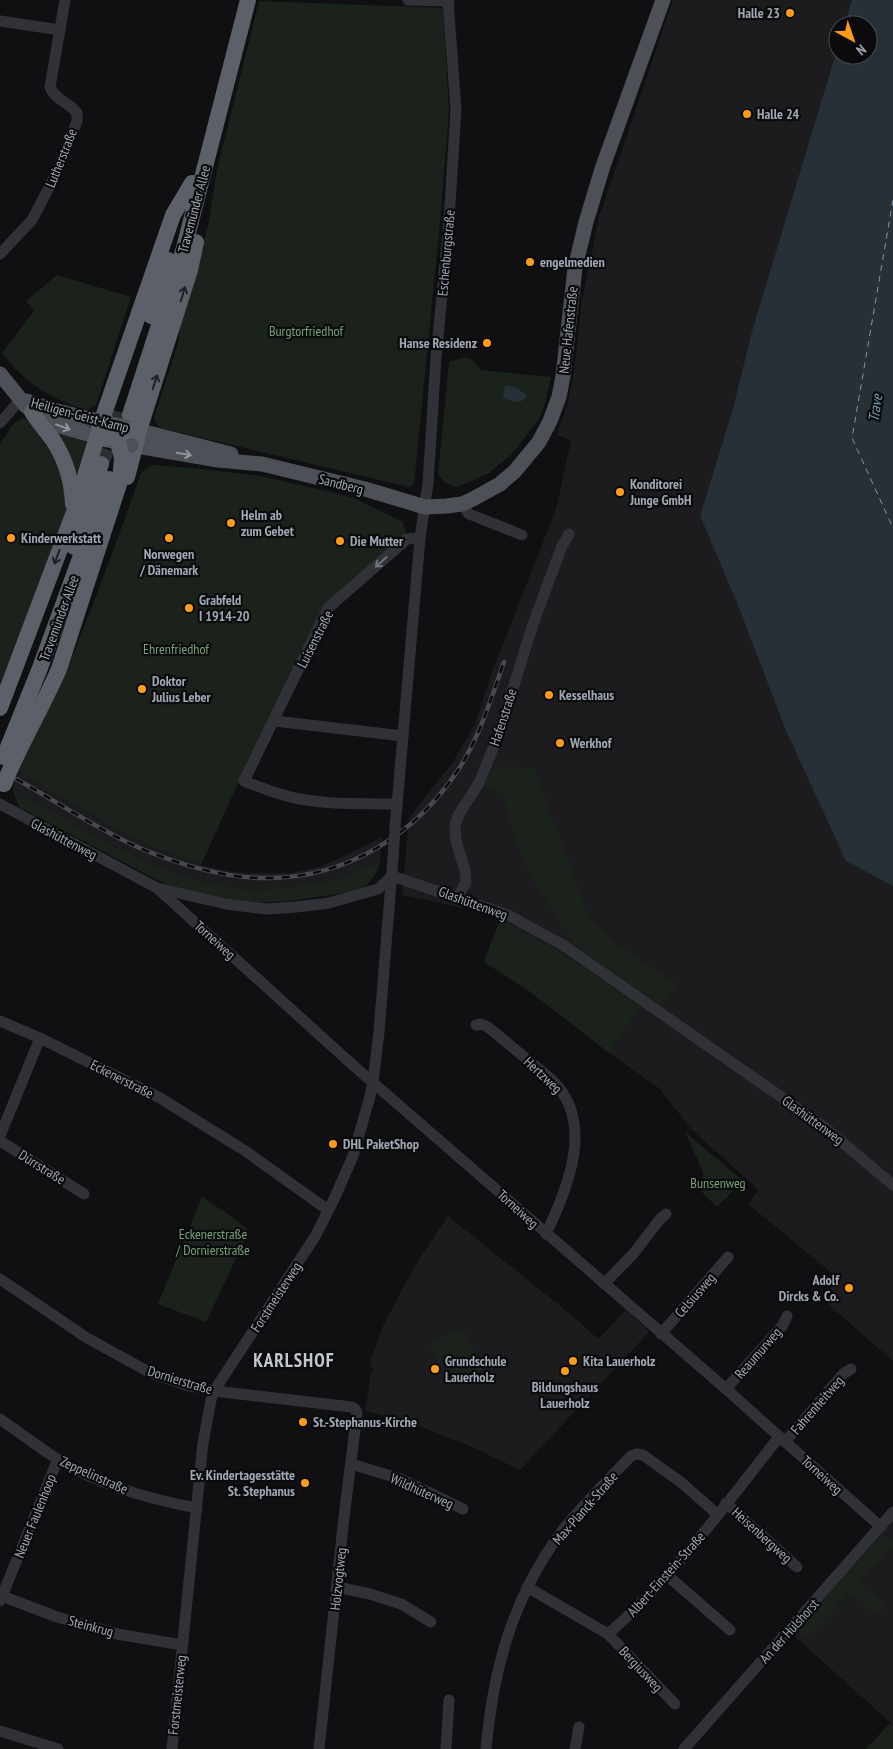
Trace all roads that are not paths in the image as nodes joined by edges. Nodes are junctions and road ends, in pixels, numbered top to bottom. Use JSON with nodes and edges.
{"nodes":[{"id":1,"x":65,"y":0,"type":"edge"},
{"id":2,"x":238,"y":0,"type":"edge"},
{"id":3,"x":248,"y":0,"type":"edge"},
{"id":4,"x":408,"y":0,"type":"edge"},
{"id":5,"x":663,"y":0,"type":"edge"},
{"id":6,"x":448,"y":1,"type":"edge"},
{"id":7,"x":0,"y":21,"type":"edge"},
{"id":8,"x":60,"y":30,"type":"junction"},
{"id":9,"x":196,"y":184,"type":"junction"},
{"id":10,"x":0,"y":254,"type":"edge"},
{"id":11,"x":0,"y":374,"type":"edge"},
{"id":12,"x":21,"y":399,"type":"junction"},
{"id":13,"x":32,"y":412,"type":"junction"},
{"id":14,"x":0,"y":423,"type":"edge"},
{"id":15,"x":117,"y":437,"type":"junction"},
{"id":16,"x":462,"y":504,"type":"junction"},
{"id":17,"x":425,"y":507,"type":"junction"},
{"id":18,"x":74,"y":512,"type":"junction"},
{"id":19,"x":569,"y":534,"type":"dead end"},
{"id":20,"x":522,"y":535,"type":"dead end"},
{"id":21,"x":420,"y":538,"type":"junction"},
{"id":22,"x":68,"y":644,"type":"junction"},
{"id":23,"x":2,"y":700,"type":"edge"},
{"id":24,"x":275,"y":721,"type":"junction"},
{"id":25,"x":403,"y":736,"type":"junction"},
{"id":26,"x":5,"y":740,"type":"edge"},
{"id":27,"x":0,"y":766,"type":"edge"},
{"id":28,"x":2,"y":789,"type":"edge"},
{"id":29,"x":0,"y":804,"type":"edge"},
{"id":30,"x":397,"y":804,"type":"junction"},
{"id":31,"x":392,"y":876,"type":"junction"},
{"id":32,"x":157,"y":888,"type":"junction"},
{"id":33,"x":458,"y":897,"type":"junction"},
{"id":34,"x":0,"y":1021,"type":"edge"},
{"id":35,"x":476,"y":1025,"type":"dead end"},
{"id":36,"x":40,"y":1038,"type":"junction"},
{"id":37,"x":373,"y":1082,"type":"junction"},
{"id":38,"x":0,"y":1136,"type":"edge"},
{"id":39,"x":0,"y":1141,"type":"edge"},
{"id":40,"x":893,"y":1184,"type":"edge"},
{"id":41,"x":84,"y":1194,"type":"dead end"},
{"id":42,"x":328,"y":1210,"type":"junction"},
{"id":43,"x":666,"y":1214,"type":"dead end"},
{"id":44,"x":546,"y":1234,"type":"junction"},
{"id":45,"x":728,"y":1257,"type":"dead end"},
{"id":46,"x":0,"y":1279,"type":"edge"},
{"id":47,"x":604,"y":1284,"type":"junction"},
{"id":48,"x":787,"y":1316,"type":"dead end"},
{"id":49,"x":661,"y":1334,"type":"junction"},
{"id":50,"x":851,"y":1369,"type":"dead end"},
{"id":51,"x":726,"y":1389,"type":"junction"},
{"id":52,"x":214,"y":1391,"type":"junction"},
{"id":53,"x":355,"y":1408,"type":"joint"},
{"id":54,"x":0,"y":1419,"type":"edge"},
{"id":55,"x":782,"y":1440,"type":"junction"},
{"id":56,"x":58,"y":1459,"type":"junction"},
{"id":57,"x":351,"y":1464,"type":"junction"},
{"id":58,"x":726,"y":1503,"type":"junction"},
{"id":59,"x":197,"y":1508,"type":"junction"},
{"id":60,"x":463,"y":1509,"type":"dead end"},
{"id":61,"x":893,"y":1512,"type":"edge"},
{"id":62,"x":718,"y":1514,"type":"junction"},
{"id":63,"x":880,"y":1527,"type":"junction"},
{"id":64,"x":797,"y":1567,"type":"dead end"},
{"id":65,"x":668,"y":1576,"type":"junction"},
{"id":66,"x":337,"y":1587,"type":"junction"},
{"id":67,"x":527,"y":1587,"type":"junction"},
{"id":68,"x":1,"y":1598,"type":"edge"},
{"id":69,"x":431,"y":1622,"type":"dead end"},
{"id":70,"x":730,"y":1630,"type":"dead end"},
{"id":71,"x":608,"y":1634,"type":"junction"},
{"id":72,"x":182,"y":1645,"type":"junction"},
{"id":73,"x":449,"y":1700,"type":"dead end"},
{"id":74,"x":674,"y":1704,"type":"dead end"},
{"id":75,"x":579,"y":1727,"type":"dead end"},
{"id":76,"x":0,"y":1731,"type":"edge"},
{"id":77,"x":58,"y":1749,"type":"edge"},
{"id":78,"x":172,"y":1749,"type":"edge"},
{"id":79,"x":319,"y":1749,"type":"edge"},
{"id":80,"x":446,"y":1749,"type":"edge"},
{"id":81,"x":486,"y":1749,"type":"edge"},
{"id":82,"x":575,"y":1749,"type":"edge"},
{"id":83,"x":684,"y":1749,"type":"edge"}],
"edges":[{"from":1,"to":8,"type":"street","name":"Lutherstraße"},
{"from":2,"to":9,"type":"highway","name":"Travemünder Allee"},
{"from":3,"to":9,"type":"highway","name":"Travemünder Allee"},
{"from":4,"to":6,"type":"street"},
{"from":5,"to":16,"type":"main road","name":"Neue Hafenstraße"},
{"from":6,"to":17,"type":"street","name":"Eschenburgstraße"},
{"from":7,"to":8,"type":"street"},
{"from":8,"to":10,"type":"street","name":"Lutherstraße"},
{"from":9,"to":15,"type":"highway"},
{"from":15,"to":9,"type":"highway","one_way":true},
{"from":11,"to":12,"type":"main road","name":"Heiligen-Geist-Kamp"},
{"from":12,"to":13,"type":"main road","name":"Heiligen-Geist-Kamp"},
{"from":12,"to":14,"type":"street"},
{"from":12,"to":15,"type":"main road","name":"Heiligen-Geist-Kamp"},
{"from":13,"to":15,"type":"main road","name":"Heiligen-Geist-Kamp","one_way":true},
{"from":13,"to":18,"type":"highway"},
{"from":15,"to":17,"type":"main road","name":"Sandberg"},
{"from":15,"to":18,"type":"highway"},
{"from":15,"to":22,"type":"highway"},
{"from":15,"to":26,"type":"highway","name":"Travemünder Allee"},
{"from":16,"to":17,"type":"main road","name":"Neue Hafenstraße"},
{"from":16,"to":20,"type":"street"},
{"from":17,"to":21,"type":"street"},
{"from":18,"to":23,"type":"highway","one_way":true},
{"from":19,"to":33,"type":"street","name":"Hafenstraße"},
{"from":21,"to":24,"type":"street","name":"Luisenstraße","one_way":true},
{"from":21,"to":25,"type":"street"},
{"from":22,"to":26,"type":"highway"},
{"from":22,"to":28,"type":"highway"},
{"from":24,"to":25,"type":"street"},
{"from":24,"to":30,"type":"street","name":"Luisenstraße"},
{"from":25,"to":30,"type":"street"},
{"from":26,"to":27,"type":"highway","name":"Travemünder Allee"},
{"from":29,"to":32,"type":"street","name":"Glashüttenweg"},
{"from":30,"to":31,"type":"street","bridge":true},
{"from":31,"to":32,"type":"street","name":"Glashüttenweg"},
{"from":31,"to":33,"type":"street","name":"Glashüttenweg"},
{"from":31,"to":37,"type":"street","name":"Forstmeisterweg"},
{"from":32,"to":37,"type":"street","name":"Torneiweg"},
{"from":33,"to":40,"type":"street","name":"Glashüttenweg"},
{"from":34,"to":36,"type":"street","name":"Eckenerstraße"},
{"from":35,"to":44,"type":"street","name":"Hertzweg"},
{"from":36,"to":38,"type":"street"},
{"from":36,"to":42,"type":"street","name":"Eckenerstraße"},
{"from":37,"to":42,"type":"street","name":"Forstmeisterweg"},
{"from":37,"to":44,"type":"street","name":"Torneiweg"},
{"from":39,"to":41,"type":"street","name":"Dürrstraße"},
{"from":42,"to":52,"type":"street","name":"Forstmeisterweg"},
{"from":43,"to":47,"type":"street"},
{"from":44,"to":47,"type":"street","name":"Torneiweg"},
{"from":45,"to":49,"type":"street","name":"Celsiusweg"},
{"from":46,"to":52,"type":"street","name":"Dornierstraße"},
{"from":47,"to":49,"type":"street","name":"Torneiweg"},
{"from":48,"to":51,"type":"street","name":"Reaumurweg"},
{"from":49,"to":51,"type":"street","name":"Torneiweg"},
{"from":50,"to":55,"type":"street","name":"Fahrenheitweg"},
{"from":51,"to":55,"type":"street","name":"Torneiweg"},
{"from":52,"to":53,"type":"street","name":"Dornierstraße"},
{"from":52,"to":59,"type":"street","name":"Forstmeisterweg"},
{"from":53,"to":57,"type":"street","name":"Holzvogtweg"},
{"from":54,"to":56,"type":"street","name":"Zeppelinstraße"},
{"from":55,"to":58,"type":"street","name":"Albert-Einstein-Straße"},
{"from":55,"to":63,"type":"street","name":"Torneiweg"},
{"from":56,"to":59,"type":"street","name":"Zeppelinstraße"},
{"from":56,"to":68,"type":"street","name":"Neuer Faulenhoop"},
{"from":57,"to":60,"type":"street","name":"Wildhüterweg"},
{"from":57,"to":66,"type":"street","name":"Holzvogtweg"},
{"from":58,"to":62,"type":"street","name":"Albert-Einstein-Straße"},
{"from":58,"to":64,"type":"street","name":"Heisenbergweg"},
{"from":59,"to":72,"type":"street","name":"Forstmeisterweg"},
{"from":61,"to":63,"type":"street","name":"An der Hülshorst"},
{"from":62,"to":65,"type":"street","name":"Albert-Einstein-Straße"},
{"from":62,"to":67,"type":"street","name":"Max-Planck-Straße"},
{"from":63,"to":83,"type":"street","name":"An der Hülshorst"},
{"from":65,"to":70,"type":"street"},
{"from":65,"to":71,"type":"street","name":"Albert-Einstein-Straße"},
{"from":66,"to":69,"type":"street"},
{"from":66,"to":79,"type":"street","name":"Holzvogtweg"},
{"from":67,"to":71,"type":"street"},
{"from":67,"to":81,"type":"street","name":"Max-Planck-Straße"},
{"from":68,"to":72,"type":"street","name":"Steinkrug"},
{"from":71,"to":74,"type":"street","name":"Bergiusweg"},
{"from":72,"to":78,"type":"street","name":"Forstmeisterweg"},
{"from":73,"to":80,"type":"street"},
{"from":75,"to":82,"type":"street"},
{"from":76,"to":77,"type":"street"}]}
